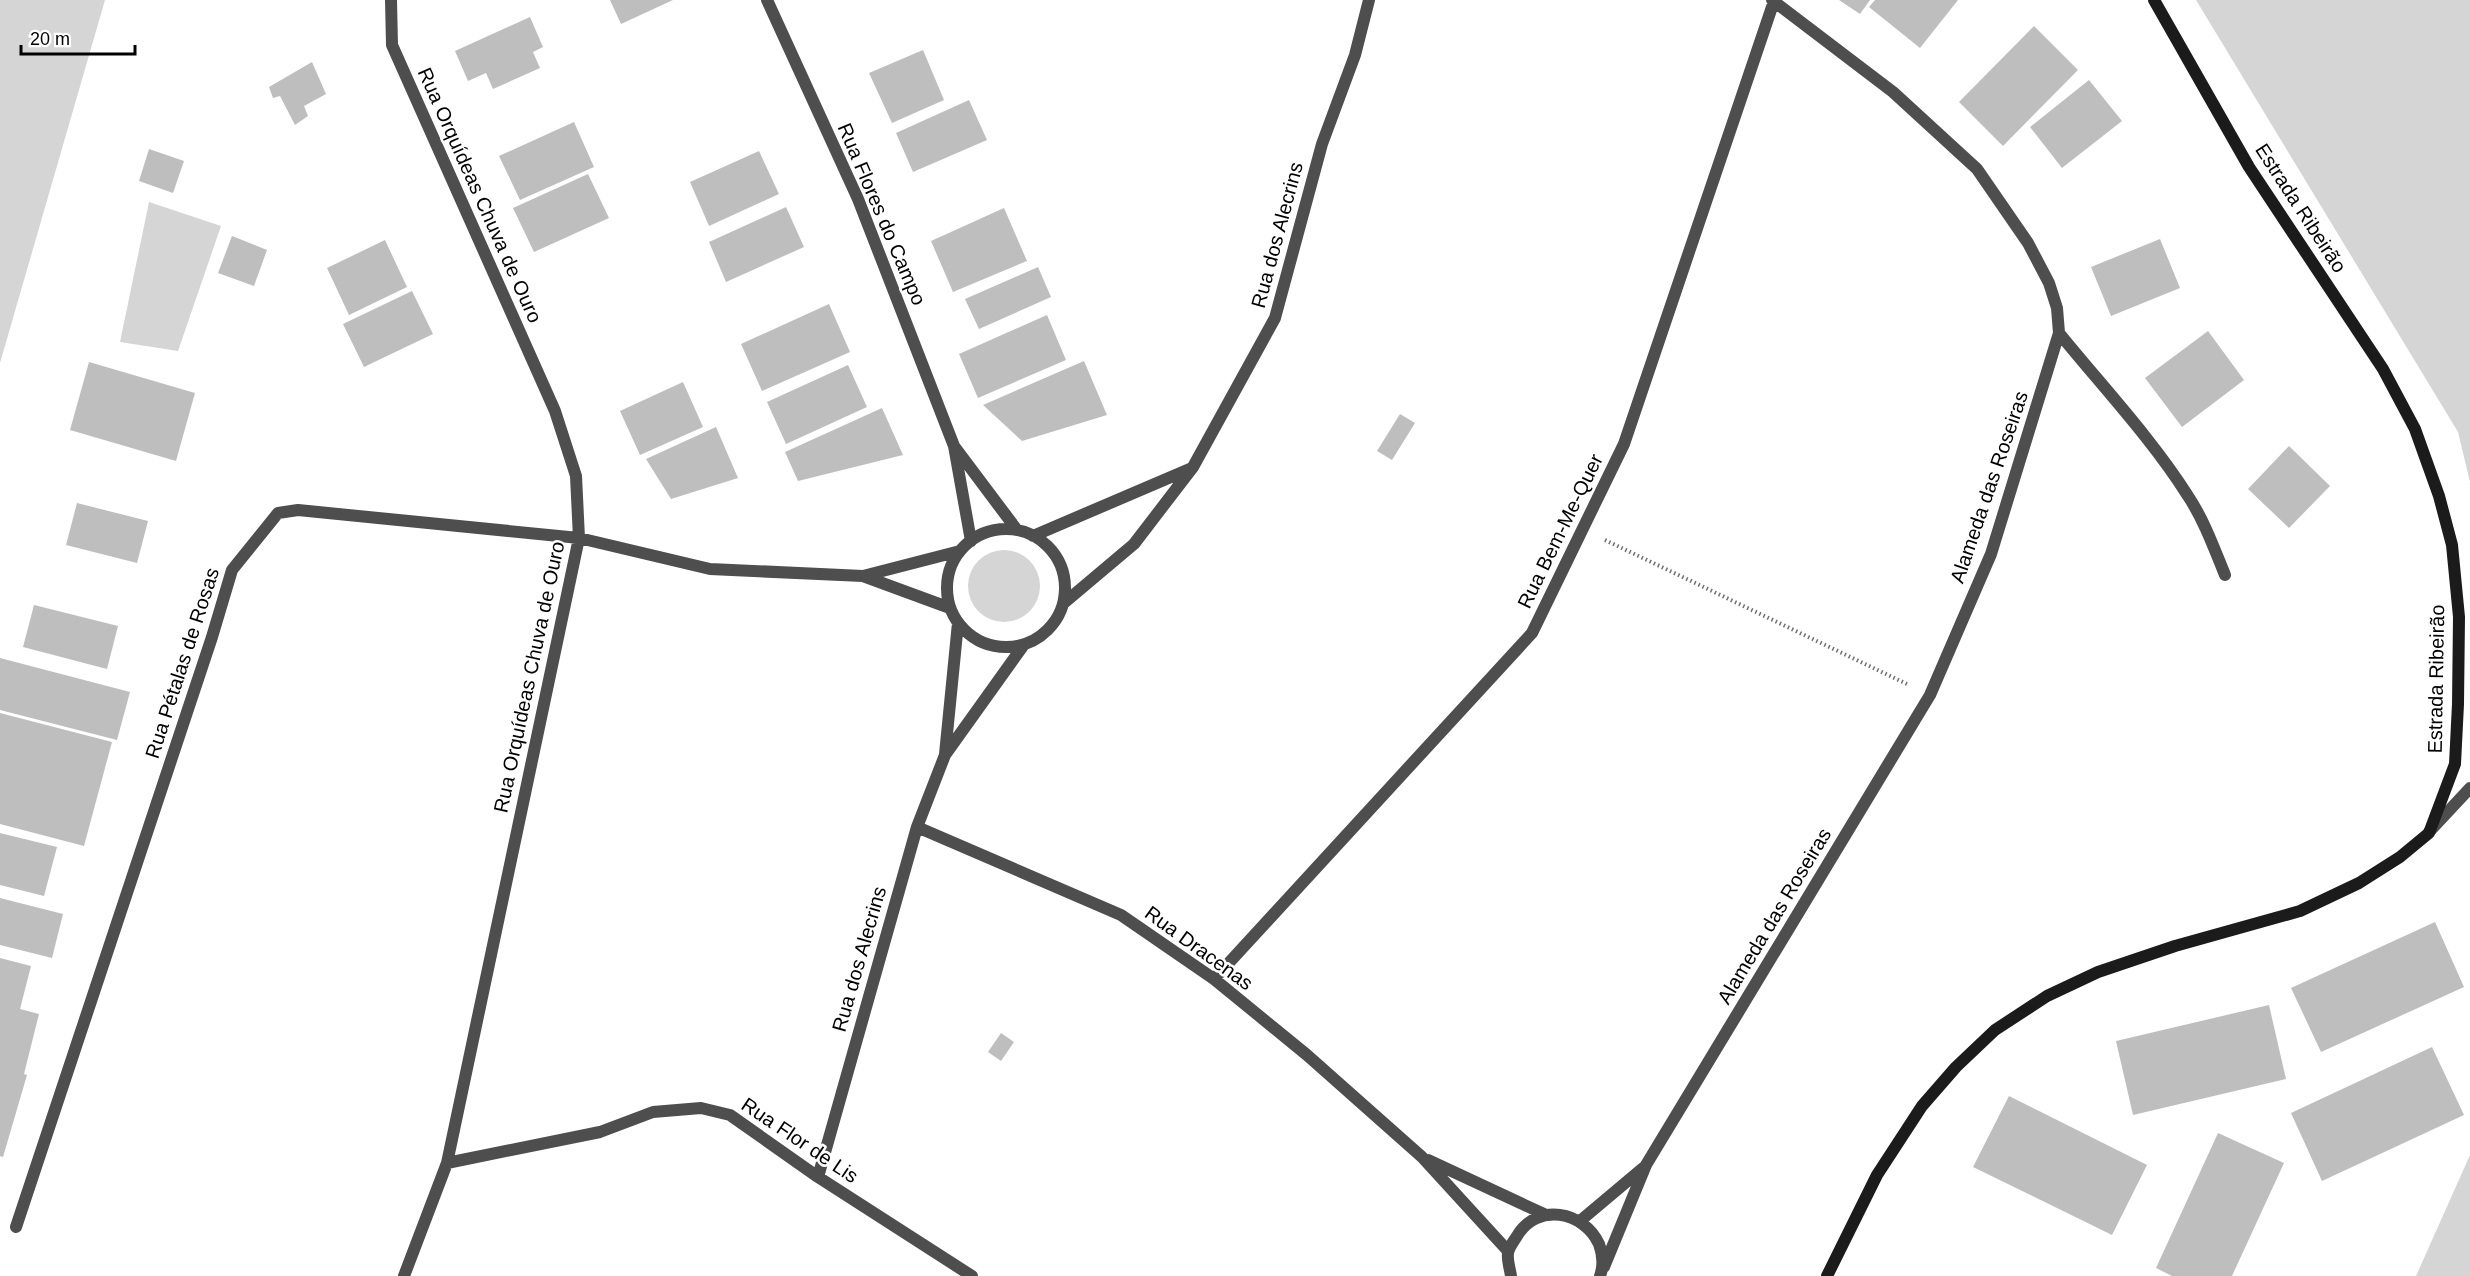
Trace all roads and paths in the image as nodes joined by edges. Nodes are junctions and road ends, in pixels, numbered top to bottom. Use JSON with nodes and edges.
{"nodes":[{"id":1,"x":391,"y":0,"type":"edge"},
{"id":2,"x":767,"y":0,"type":"edge"},
{"id":3,"x":1369,"y":0,"type":"edge"},
{"id":4,"x":1773,"y":0,"type":"edge"},
{"id":5,"x":2154,"y":0,"type":"edge"},
{"id":6,"x":2060,"y":333,"type":"junction"},
{"id":7,"x":954,"y":446,"type":"junction"},
{"id":8,"x":1193,"y":468,"type":"junction"},
{"id":9,"x":1582,"y":529,"type":"junction"},
{"id":10,"x":1017,"y":530,"type":"junction"},
{"id":11,"x":1034,"y":536,"type":"junction"},
{"id":12,"x":579,"y":538,"type":"junction"},
{"id":13,"x":971,"y":541,"type":"junction"},
{"id":14,"x":960,"y":551,"type":"junction"},
{"id":15,"x":2225,"y":575,"type":"dead end"},
{"id":16,"x":863,"y":576,"type":"junction"},
{"id":17,"x":1064,"y":603,"type":"junction"},
{"id":18,"x":950,"y":608,"type":"junction"},
{"id":19,"x":958,"y":624,"type":"junction"},
{"id":20,"x":1023,"y":645,"type":"junction"},
{"id":21,"x":1930,"y":695,"type":"junction"},
{"id":22,"x":945,"y":755,"type":"junction"},
{"id":23,"x":2470,"y":788,"type":"edge"},
{"id":24,"x":917,"y":827,"type":"junction"},
{"id":25,"x":2428,"y":833,"type":"junction"},
{"id":26,"x":1214,"y":979,"type":"junction"},
{"id":27,"x":1422,"y":1157,"type":"junction"},
{"id":28,"x":447,"y":1163,"type":"junction"},
{"id":29,"x":1646,"y":1165,"type":"junction"},
{"id":30,"x":818,"y":1177,"type":"junction"},
{"id":31,"x":1546,"y":1215,"type":"junction"},
{"id":32,"x":1580,"y":1221,"type":"junction"},
{"id":33,"x":16,"y":1227,"type":"dead end"},
{"id":34,"x":1508,"y":1251,"type":"junction"},
{"id":35,"x":1602,"y":1272,"type":"edge"},
{"id":36,"x":404,"y":1276,"type":"edge"},
{"id":37,"x":972,"y":1276,"type":"edge"},
{"id":38,"x":1511,"y":1276,"type":"edge"},
{"id":39,"x":1827,"y":1276,"type":"edge"}],
"edges":[{"from":1,"to":12,"type":"street","name":"Rua Orquídeas Chuva de Ouro"},
{"from":2,"to":7,"type":"street","name":"Rua Flores do Campo"},
{"from":3,"to":8,"type":"street","name":"Rua dos Alecrins"},
{"from":4,"to":6,"type":"street","name":"Alameda das Roseiras"},
{"from":4,"to":9,"type":"street","name":"Rua Bem-Me-Quer"},
{"from":5,"to":25,"type":"street","name":"Estrada Ribeirão"},
{"from":6,"to":15,"type":"street"},
{"from":6,"to":21,"type":"street","name":"Alameda das Roseiras"},
{"from":7,"to":10,"type":"street","name":"Rua Flores do Campo"},
{"from":7,"to":13,"type":"street","name":"Rua Flores do Campo"},
{"from":8,"to":11,"type":"street"},
{"from":8,"to":17,"type":"street","name":"Rua dos Alecrins"},
{"from":9,"to":21,"type":"path"},
{"from":9,"to":26,"type":"street","name":"Rua Bem-Me-Quer"},
{"from":10,"to":11,"type":"street"},
{"from":10,"to":13,"type":"street"},
{"from":11,"to":17,"type":"street"},
{"from":12,"to":16,"type":"street","name":"Rua Pétalas de Rosas"},
{"from":12,"to":28,"type":"street","name":"Rua Orquídeas Chuva de Ouro"},
{"from":12,"to":33,"type":"street","name":"Rua Pétalas de Rosas"},
{"from":13,"to":14,"type":"street"},
{"from":14,"to":16,"type":"street","name":"Rua Pétalas de Rosas"},
{"from":14,"to":18,"type":"street"},
{"from":16,"to":18,"type":"street","name":"Rua Pétalas de Rosas"},
{"from":17,"to":20,"type":"street"},
{"from":18,"to":19,"type":"street"},
{"from":19,"to":20,"type":"street"},
{"from":19,"to":22,"type":"street","name":"Rua dos Alecrins"},
{"from":20,"to":22,"type":"street","name":"Rua dos Alecrins"},
{"from":21,"to":29,"type":"street","name":"Alameda das Roseiras"},
{"from":22,"to":24,"type":"street","name":"Rua dos Alecrins"},
{"from":23,"to":25,"type":"street"},
{"from":24,"to":26,"type":"street","name":"Rua Dracenas"},
{"from":24,"to":30,"type":"street","name":"Rua dos Alecrins"},
{"from":25,"to":39,"type":"street","name":"Estrada Ribeirão"},
{"from":26,"to":27,"type":"street","name":"Rua Dracenas"},
{"from":27,"to":31,"type":"street","name":"Rua Dracenas"},
{"from":27,"to":34,"type":"street","name":"Rua Dracenas"},
{"from":28,"to":30,"type":"street","name":"Rua Flor de Lis"},
{"from":28,"to":36,"type":"street","name":"Rua Orquídeas Chuva de Ouro"},
{"from":29,"to":32,"type":"street","name":"Alameda das Roseiras"},
{"from":29,"to":35,"type":"street","name":"Alameda das Roseiras"},
{"from":30,"to":37,"type":"street","name":"Rua Flor de Lis"},
{"from":31,"to":32,"type":"street","name":"Rua Dracenas"},
{"from":31,"to":34,"type":"street"},
{"from":32,"to":35,"type":"street"},
{"from":34,"to":38,"type":"street"}]}
